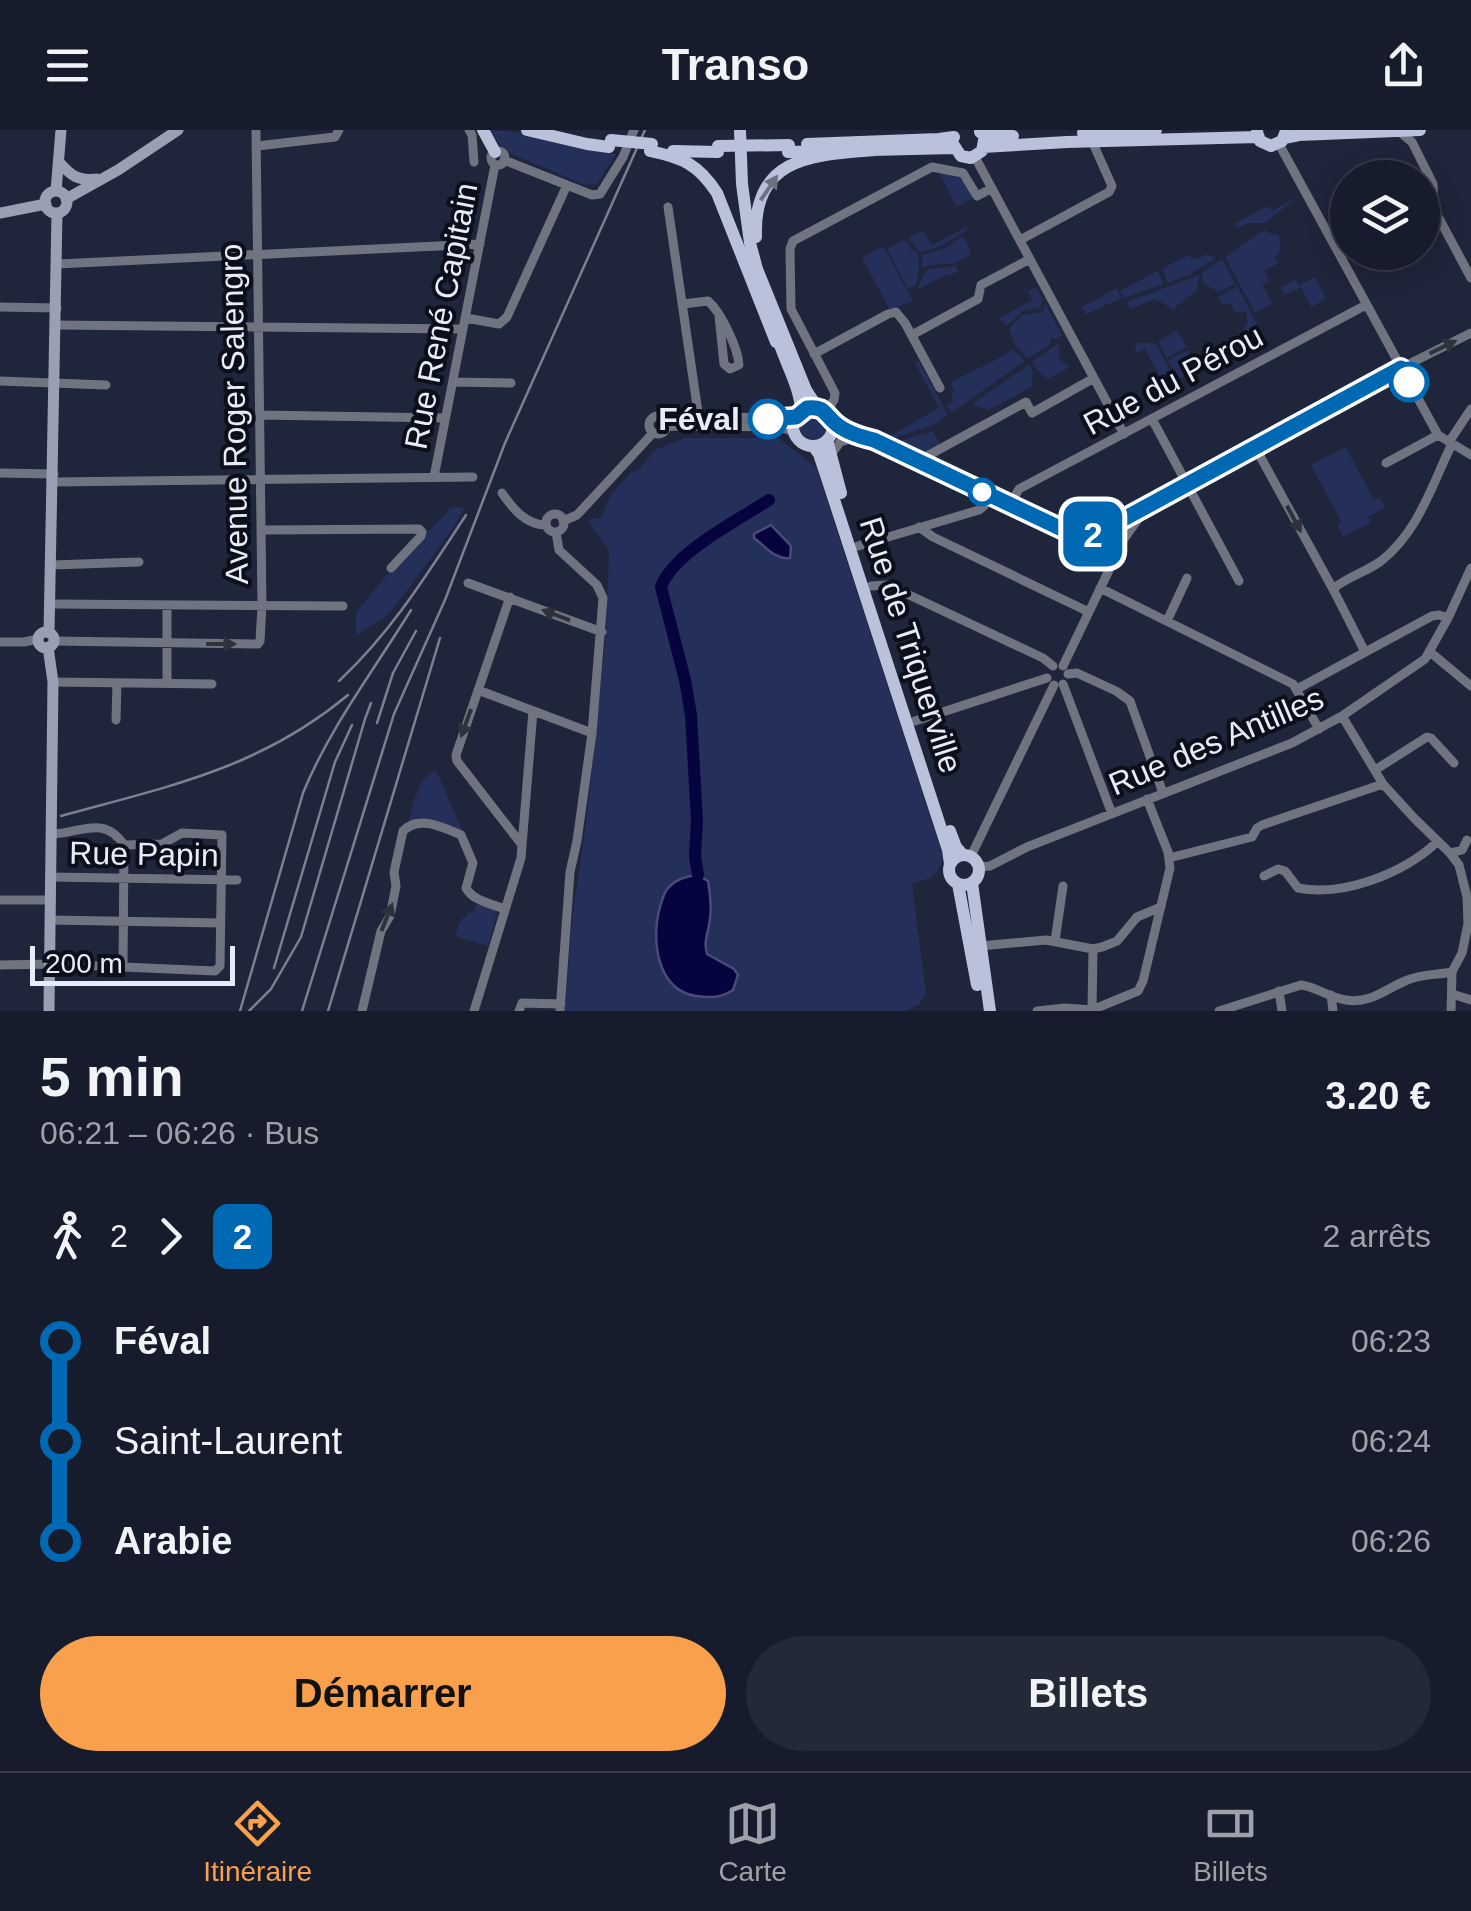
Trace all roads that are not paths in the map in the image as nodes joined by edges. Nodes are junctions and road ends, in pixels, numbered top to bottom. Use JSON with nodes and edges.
{"nodes":[{"id":1,"x":62,"y":130,"type":"edge"},
{"id":2,"x":178,"y":130,"type":"edge"},
{"id":3,"x":256,"y":130,"type":"edge"},
{"id":4,"x":339,"y":130,"type":"edge"},
{"id":5,"x":469,"y":130,"type":"edge"},
{"id":6,"x":483,"y":130,"type":"edge"},
{"id":7,"x":527,"y":130,"type":"edge"},
{"id":8,"x":555,"y":130,"type":"edge"},
{"id":9,"x":634,"y":130,"type":"edge"},
{"id":10,"x":738,"y":130,"type":"edge"},
{"id":11,"x":830,"y":130,"type":"edge"},
{"id":12,"x":854,"y":130,"type":"edge"},
{"id":13,"x":1156,"y":130,"type":"edge"},
{"id":14,"x":979,"y":131,"type":"edge"},
{"id":15,"x":1397,"y":131,"type":"edge"},
{"id":16,"x":1014,"y":133,"type":"edge"},
{"id":17,"x":1417,"y":133,"type":"edge"},
{"id":18,"x":1258,"y":134,"type":"edge"},
{"id":19,"x":1283,"y":137,"type":"edge"},
{"id":20,"x":956,"y":138,"type":"edge"},
{"id":21,"x":1092,"y":141,"type":"junction"},
{"id":22,"x":610,"y":144,"type":"junction"},
{"id":23,"x":811,"y":144,"type":"junction"},
{"id":24,"x":257,"y":146,"type":"junction"},
{"id":25,"x":881,"y":146,"type":"junction"},
{"id":26,"x":651,"y":148,"type":"junction"},
{"id":27,"x":789,"y":148,"type":"junction"},
{"id":28,"x":979,"y":152,"type":"junction"},
{"id":29,"x":498,"y":159,"type":"junction"},
{"id":30,"x":58,"y":162,"type":"junction"},
{"id":31,"x":474,"y":162,"type":"dead end"},
{"id":32,"x":103,"y":179,"type":"junction"},
{"id":33,"x":566,"y":185,"type":"junction"},
{"id":34,"x":992,"y":188,"type":"junction"},
{"id":35,"x":61,"y":195,"type":"junction"},
{"id":36,"x":46,"y":204,"type":"junction"},
{"id":37,"x":668,"y":207,"type":"dead end"},
{"id":38,"x":57,"y":212,"type":"junction"},
{"id":39,"x":0,"y":213,"type":"edge"},
{"id":40,"x":1020,"y":240,"type":"junction"},
{"id":41,"x":480,"y":244,"type":"junction"},
{"id":42,"x":257,"y":254,"type":"junction"},
{"id":43,"x":1030,"y":259,"type":"junction"},
{"id":44,"x":58,"y":264,"type":"junction"},
{"id":45,"x":1471,"y":278,"type":"edge"},
{"id":46,"x":683,"y":304,"type":"junction"},
{"id":47,"x":1366,"y":306,"type":"junction"},
{"id":48,"x":0,"y":307,"type":"edge"},
{"id":49,"x":57,"y":308,"type":"junction"},
{"id":50,"x":776,"y":314,"type":"junction"},
{"id":51,"x":719,"y":316,"type":"junction"},
{"id":52,"x":464,"y":323,"type":"junction"},
{"id":53,"x":56,"y":324,"type":"junction"},
{"id":54,"x":258,"y":326,"type":"junction"},
{"id":55,"x":1471,"y":333,"type":"edge"},
{"id":56,"x":912,"y":335,"type":"junction"},
{"id":57,"x":780,"y":349,"type":"junction"},
{"id":58,"x":814,"y":354,"type":"junction"},
{"id":59,"x":1401,"y":368,"type":"junction"},
{"id":60,"x":1094,"y":378,"type":"junction"},
{"id":61,"x":0,"y":381,"type":"edge"},
{"id":62,"x":453,"y":382,"type":"junction"},
{"id":63,"x":56,"y":383,"type":"junction"},
{"id":64,"x":511,"y":383,"type":"dead end"},
{"id":65,"x":106,"y":385,"type":"dead end"},
{"id":66,"x":940,"y":388,"type":"dead end"},
{"id":67,"x":1471,"y":410,"type":"edge"},
{"id":68,"x":825,"y":413,"type":"junction"},
{"id":69,"x":798,"y":414,"type":"junction"},
{"id":70,"x":259,"y":416,"type":"junction"},
{"id":71,"x":446,"y":418,"type":"junction"},
{"id":72,"x":1152,"y":419,"type":"junction"},
{"id":73,"x":666,"y":422,"type":"junction"},
{"id":74,"x":699,"y":422,"type":"junction"},
{"id":75,"x":794,"y":432,"type":"junction"},
{"id":76,"x":653,"y":433,"type":"junction"},
{"id":77,"x":1124,"y":434,"type":"junction"},
{"id":78,"x":1438,"y":435,"type":"junction"},
{"id":79,"x":858,"y":436,"type":"junction"},
{"id":80,"x":828,"y":439,"type":"junction"},
{"id":81,"x":1450,"y":444,"type":"junction"},
{"id":82,"x":813,"y":446,"type":"junction"},
{"id":83,"x":1255,"y":448,"type":"junction"},
{"id":84,"x":1471,"y":455,"type":"edge"},
{"id":85,"x":830,"y":457,"type":"junction"},
{"id":86,"x":918,"y":462,"type":"junction"},
{"id":87,"x":1386,"y":463,"type":"dead end"},
{"id":88,"x":0,"y":473,"type":"edge"},
{"id":89,"x":434,"y":477,"type":"junction"},
{"id":90,"x":473,"y":477,"type":"dead end"},
{"id":91,"x":54,"y":478,"type":"junction"},
{"id":92,"x":260,"y":479,"type":"junction"},
{"id":93,"x":1188,"y":484,"type":"junction"},
{"id":94,"x":502,"y":494,"type":"dead end"},
{"id":95,"x":989,"y":495,"type":"junction"},
{"id":96,"x":1010,"y":505,"type":"junction"},
{"id":97,"x":1146,"y":509,"type":"junction"},
{"id":98,"x":564,"y":521,"type":"junction"},
{"id":99,"x":546,"y":525,"type":"junction"},
{"id":100,"x":920,"y":527,"type":"junction"},
{"id":101,"x":261,"y":530,"type":"junction"},
{"id":102,"x":556,"y":532,"type":"junction"},
{"id":103,"x":1085,"y":540,"type":"junction"},
{"id":104,"x":858,"y":546,"type":"junction"},
{"id":105,"x":1116,"y":555,"type":"junction"},
{"id":106,"x":138,"y":562,"type":"dead end"},
{"id":107,"x":52,"y":564,"type":"junction"},
{"id":108,"x":390,"y":568,"type":"dead end"},
{"id":109,"x":1471,"y":568,"type":"edge"},
{"id":110,"x":1188,"y":578,"type":"dead end"},
{"id":111,"x":1239,"y":581,"type":"dead end"},
{"id":112,"x":468,"y":583,"type":"dead end"},
{"id":113,"x":871,"y":586,"type":"junction"},
{"id":114,"x":1100,"y":588,"type":"junction"},
{"id":115,"x":1333,"y":589,"type":"junction"},
{"id":116,"x":510,"y":598,"type":"junction"},
{"id":117,"x":52,"y":604,"type":"junction"},
{"id":118,"x":167,"y":605,"type":"junction"},
{"id":119,"x":262,"y":606,"type":"junction"},
{"id":120,"x":343,"y":606,"type":"dead end"},
{"id":121,"x":1089,"y":612,"type":"junction"},
{"id":122,"x":1448,"y":618,"type":"junction"},
{"id":123,"x":1166,"y":621,"type":"junction"},
{"id":124,"x":602,"y":632,"type":"junction"},
{"id":125,"x":47,"y":640,"type":"junction"},
{"id":126,"x":0,"y":642,"type":"edge"},
{"id":127,"x":167,"y":644,"type":"junction"},
{"id":128,"x":1365,"y":652,"type":"junction"},
{"id":129,"x":1430,"y":652,"type":"junction"},
{"id":130,"x":1061,"y":668,"type":"junction"},
{"id":131,"x":53,"y":682,"type":"junction"},
{"id":132,"x":1055,"y":682,"type":"junction"},
{"id":133,"x":117,"y":683,"type":"junction"},
{"id":134,"x":167,"y":683,"type":"junction"},
{"id":135,"x":212,"y":684,"type":"dead end"},
{"id":136,"x":1471,"y":686,"type":"edge"},
{"id":137,"x":1297,"y":689,"type":"junction"},
{"id":138,"x":478,"y":690,"type":"junction"},
{"id":139,"x":533,"y":711,"type":"junction"},
{"id":140,"x":1342,"y":716,"type":"junction"},
{"id":141,"x":116,"y":720,"type":"dead end"},
{"id":142,"x":915,"y":722,"type":"junction"},
{"id":143,"x":1319,"y":730,"type":"junction"},
{"id":144,"x":592,"y":733,"type":"junction"},
{"id":145,"x":1454,"y":763,"type":"dead end"},
{"id":146,"x":1375,"y":770,"type":"junction"},
{"id":147,"x":1383,"y":784,"type":"junction"},
{"id":148,"x":1163,"y":793,"type":"junction"},
{"id":149,"x":1147,"y":800,"type":"junction"},
{"id":150,"x":1112,"y":814,"type":"junction"},
{"id":151,"x":51,"y":834,"type":"junction"},
{"id":152,"x":1467,"y":840,"type":"dead end"},
{"id":153,"x":1437,"y":842,"type":"junction"},
{"id":154,"x":124,"y":845,"type":"junction"},
{"id":155,"x":522,"y":845,"type":"junction"},
{"id":156,"x":1450,"y":853,"type":"junction"},
{"id":157,"x":1169,"y":858,"type":"junction"},
{"id":158,"x":971,"y":859,"type":"junction"},
{"id":159,"x":950,"y":864,"type":"junction"},
{"id":160,"x":1264,"y":876,"type":"dead end"},
{"id":161,"x":50,"y":877,"type":"junction"},
{"id":162,"x":124,"y":879,"type":"junction"},
{"id":163,"x":222,"y":880,"type":"junction"},
{"id":164,"x":237,"y":880,"type":"dead end"},
{"id":165,"x":965,"y":884,"type":"junction"},
{"id":166,"x":1063,"y":886,"type":"dead end"},
{"id":167,"x":0,"y":900,"type":"edge"},
{"id":168,"x":50,"y":900,"type":"junction"},
{"id":169,"x":1161,"y":907,"type":"junction"},
{"id":170,"x":506,"y":909,"type":"junction"},
{"id":171,"x":50,"y":920,"type":"junction"},
{"id":172,"x":123,"y":922,"type":"junction"},
{"id":173,"x":221,"y":923,"type":"junction"},
{"id":174,"x":1055,"y":940,"type":"junction"},
{"id":175,"x":980,"y":946,"type":"junction"},
{"id":176,"x":1093,"y":949,"type":"junction"},
{"id":177,"x":0,"y":964,"type":"edge"},
{"id":178,"x":49,"y":964,"type":"junction"},
{"id":179,"x":122,"y":966,"type":"junction"},
{"id":180,"x":1452,"y":972,"type":"junction"},
{"id":181,"x":1279,"y":991,"type":"junction"},
{"id":182,"x":1330,"y":994,"type":"junction"},
{"id":183,"x":1452,"y":994,"type":"junction"},
{"id":184,"x":1471,"y":1000,"type":"edge"},
{"id":185,"x":560,"y":1008,"type":"edge"},
{"id":186,"x":1092,"y":1010,"type":"edge"},
{"id":187,"x":49,"y":1011,"type":"edge"},
{"id":188,"x":362,"y":1011,"type":"edge"},
{"id":189,"x":474,"y":1011,"type":"edge"},
{"id":190,"x":520,"y":1011,"type":"edge"},
{"id":191,"x":981,"y":1011,"type":"edge"},
{"id":192,"x":990,"y":1011,"type":"edge"},
{"id":193,"x":1036,"y":1011,"type":"edge"},
{"id":194,"x":1219,"y":1011,"type":"edge"},
{"id":195,"x":1282,"y":1011,"type":"edge"},
{"id":196,"x":1334,"y":1011,"type":"edge"},
{"id":197,"x":1451,"y":1011,"type":"edge"}],
"edges":[{"from":1,"to":30,"type":"main road"},
{"from":2,"to":32,"type":"main road"},
{"from":3,"to":24,"type":"street","name":"Avenue Roger Salengro"},
{"from":4,"to":24,"type":"street"},
{"from":5,"to":31,"type":"street"},
{"from":6,"to":29,"type":"main road"},
{"from":7,"to":22,"type":"main road"},
{"from":8,"to":22,"type":"main road"},
{"from":9,"to":33,"type":"street"},
{"from":10,"to":50,"type":"main road"},
{"from":10,"to":57,"type":"main road"},
{"from":11,"to":23,"type":"main road"},
{"from":12,"to":25,"type":"main road"},
{"from":13,"to":16,"type":"main road"},
{"from":14,"to":16,"type":"main road"},
{"from":14,"to":28,"type":"main road"},
{"from":15,"to":17,"type":"main road"},
{"from":15,"to":19,"type":"main road"},
{"from":17,"to":45,"type":"street"},
{"from":18,"to":19,"type":"main road"},
{"from":18,"to":21,"type":"main road"},
{"from":19,"to":47,"type":"street"},
{"from":20,"to":25,"type":"main road"},
{"from":20,"to":28,"type":"main road"},
{"from":21,"to":28,"type":"main road"},
{"from":21,"to":40,"type":"street"},
{"from":22,"to":26,"type":"main road","bridge":true},
{"from":23,"to":25,"type":"main road"},
{"from":23,"to":27,"type":"main road"},
{"from":24,"to":42,"type":"street","name":"Avenue Roger Salengro"},
{"from":25,"to":27,"type":"main road"},
{"from":50,"to":25,"type":"main road","one_way":true},
{"from":26,"to":27,"type":"main road","bridge":true},
{"from":26,"to":57,"type":"main road"},
{"from":28,"to":34,"type":"street"},
{"from":29,"to":33,"type":"street"},
{"from":29,"to":41,"type":"street","name":"Rue René Capitain"},
{"from":30,"to":32,"type":"main road"},
{"from":30,"to":35,"type":"main road"},
{"from":32,"to":35,"type":"main road"},
{"from":33,"to":52,"type":"street"},
{"from":34,"to":40,"type":"street"},
{"from":34,"to":58,"type":"street"},
{"from":35,"to":36,"type":"main road"},
{"from":35,"to":38,"type":"main road"},
{"from":36,"to":38,"type":"main road"},
{"from":36,"to":39,"type":"main road"},
{"from":37,"to":46,"type":"street"},
{"from":38,"to":44,"type":"main road"},
{"from":40,"to":43,"type":"street"},
{"from":41,"to":42,"type":"street"},
{"from":41,"to":52,"type":"street","name":"Rue René Capitain"},
{"from":42,"to":44,"type":"street"},
{"from":42,"to":54,"type":"street","name":"Avenue Roger Salengro"},
{"from":43,"to":56,"type":"street"},
{"from":43,"to":60,"type":"street"},
{"from":44,"to":49,"type":"main road"},
{"from":46,"to":51,"type":"street"},
{"from":46,"to":74,"type":"street"},
{"from":47,"to":59,"type":"street"},
{"from":47,"to":72,"type":"street","name":"Rue du Pérou"},
{"from":48,"to":49,"type":"street"},
{"from":49,"to":53,"type":"main road"},
{"from":50,"to":68,"type":"main road"},
{"from":51,"to":51,"type":"street"},
{"from":52,"to":54,"type":"street"},
{"from":52,"to":62,"type":"street","name":"Rue René Capitain"},
{"from":53,"to":54,"type":"street"},
{"from":53,"to":63,"type":"main road"},
{"from":54,"to":70,"type":"street","name":"Avenue Roger Salengro"},
{"from":59,"to":55,"type":"street","one_way":true},
{"from":56,"to":58,"type":"street"},
{"from":56,"to":66,"type":"street"},
{"from":57,"to":69,"type":"main road"},
{"from":58,"to":68,"type":"street"},
{"from":59,"to":78,"type":"street"},
{"from":59,"to":83,"type":"street"},
{"from":60,"to":77,"type":"street"},
{"from":60,"to":86,"type":"street"},
{"from":61,"to":63,"type":"street"},
{"from":62,"to":64,"type":"street"},
{"from":62,"to":71,"type":"street","name":"Rue René Capitain"},
{"from":63,"to":65,"type":"street"},
{"from":63,"to":91,"type":"main road"},
{"from":67,"to":81,"type":"street"},
{"from":68,"to":69,"type":"main road"},
{"from":68,"to":79,"type":"street"},
{"from":68,"to":80,"type":"main road"},
{"from":69,"to":74,"type":"street"},
{"from":69,"to":75,"type":"main road"},
{"from":70,"to":71,"type":"street"},
{"from":70,"to":92,"type":"street","name":"Avenue Roger Salengro"},
{"from":71,"to":89,"type":"street","name":"Rue René Capitain"},
{"from":72,"to":77,"type":"street","name":"Rue du Pérou"},
{"from":72,"to":93,"type":"street"},
{"from":73,"to":74,"type":"street"},
{"from":73,"to":76,"type":"street"},
{"from":73,"to":76,"type":"street"},
{"from":74,"to":75,"type":"street"},
{"from":75,"to":82,"type":"main road"},
{"from":76,"to":98,"type":"street"},
{"from":77,"to":96,"type":"street","name":"Rue du Pérou"},
{"from":78,"to":81,"type":"street"},
{"from":78,"to":87,"type":"street"},
{"from":79,"to":80,"type":"street"},
{"from":79,"to":85,"type":"street"},
{"from":79,"to":86,"type":"street"},
{"from":80,"to":82,"type":"main road"},
{"from":80,"to":85,"type":"main road","name":"Rue de Triquerville"},
{"from":81,"to":84,"type":"street"},
{"from":81,"to":115,"type":"street"},
{"from":82,"to":159,"type":"main road","name":"Rue de Triquerville"},
{"from":83,"to":93,"type":"street"},
{"from":83,"to":115,"type":"street","one_way":true},
{"from":85,"to":104,"type":"main road","name":"Rue de Triquerville"},
{"from":86,"to":95,"type":"street"},
{"from":88,"to":91,"type":"street"},
{"from":89,"to":90,"type":"street"},
{"from":89,"to":92,"type":"street"},
{"from":91,"to":92,"type":"street"},
{"from":91,"to":107,"type":"main road"},
{"from":92,"to":101,"type":"street","name":"Avenue Roger Salengro"},
{"from":93,"to":97,"type":"street"},
{"from":93,"to":111,"type":"street"},
{"from":94,"to":99,"type":"street"},
{"from":95,"to":96,"type":"street"},
{"from":95,"to":100,"type":"street"},
{"from":96,"to":103,"type":"street"},
{"from":97,"to":103,"type":"street"},
{"from":97,"to":105,"type":"street"},
{"from":98,"to":99,"type":"street"},
{"from":98,"to":102,"type":"street"},
{"from":99,"to":102,"type":"street"},
{"from":100,"to":104,"type":"street"},
{"from":100,"to":121,"type":"street"},
{"from":101,"to":108,"type":"street"},
{"from":101,"to":119,"type":"street","name":"Avenue Roger Salengro"},
{"from":102,"to":124,"type":"street"},
{"from":103,"to":105,"type":"street"},
{"from":104,"to":113,"type":"main road","name":"Rue de Triquerville"},
{"from":105,"to":114,"type":"street"},
{"from":106,"to":107,"type":"street"},
{"from":107,"to":117,"type":"main road"},
{"from":109,"to":122,"type":"street","name":"Rue des Antilles"},
{"from":110,"to":123,"type":"street"},
{"from":112,"to":116,"type":"street"},
{"from":113,"to":130,"type":"street"},
{"from":113,"to":142,"type":"main road","name":"Rue de Triquerville"},
{"from":114,"to":121,"type":"street"},
{"from":114,"to":123,"type":"street"},
{"from":115,"to":128,"type":"street"},
{"from":124,"to":116,"type":"street","one_way":true},
{"from":116,"to":138,"type":"street"},
{"from":117,"to":118,"type":"street"},
{"from":117,"to":125,"type":"main road"},
{"from":118,"to":119,"type":"street"},
{"from":118,"to":127,"type":"street"},
{"from":119,"to":120,"type":"street"},
{"from":127,"to":119,"type":"street","name":"Avenue Roger Salengro","one_way":true},
{"from":121,"to":130,"type":"street"},
{"from":122,"to":128,"type":"street"},
{"from":122,"to":129,"type":"street","name":"Rue des Antilles"},
{"from":123,"to":137,"type":"street"},
{"from":124,"to":144,"type":"street"},
{"from":125,"to":126,"type":"street"},
{"from":125,"to":127,"type":"street"},
{"from":125,"to":131,"type":"main road"},
{"from":127,"to":134,"type":"street"},
{"from":128,"to":137,"type":"street"},
{"from":129,"to":136,"type":"street"},
{"from":129,"to":140,"type":"street","name":"Rue des Antilles"},
{"from":130,"to":132,"type":"street"},
{"from":130,"to":132,"type":"street"},
{"from":130,"to":148,"type":"street"},
{"from":131,"to":133,"type":"street"},
{"from":131,"to":151,"type":"main road"},
{"from":132,"to":142,"type":"street"},
{"from":132,"to":150,"type":"street"},
{"from":132,"to":158,"type":"street"},
{"from":133,"to":134,"type":"street"},
{"from":133,"to":141,"type":"street"},
{"from":134,"to":135,"type":"street"},
{"from":137,"to":143,"type":"street"},
{"from":138,"to":139,"type":"street"},
{"from":138,"to":155,"type":"street","one_way":true},
{"from":139,"to":144,"type":"street"},
{"from":139,"to":155,"type":"street"},
{"from":140,"to":143,"type":"street","name":"Rue des Antilles"},
{"from":140,"to":146,"type":"street"},
{"from":142,"to":158,"type":"main road","name":"Rue de Triquerville"},
{"from":143,"to":148,"type":"street","name":"Rue des Antilles"},
{"from":144,"to":185,"type":"street"},
{"from":145,"to":146,"type":"street"},
{"from":146,"to":147,"type":"street"},
{"from":147,"to":153,"type":"street"},
{"from":147,"to":157,"type":"street"},
{"from":148,"to":149,"type":"street","name":"Rue des Antilles"},
{"from":149,"to":150,"type":"street","name":"Rue des Antilles"},
{"from":149,"to":157,"type":"street"},
{"from":150,"to":158,"type":"street","name":"Rue des Antilles"},
{"from":151,"to":154,"type":"street"},
{"from":151,"to":161,"type":"main road"},
{"from":152,"to":156,"type":"street"},
{"from":153,"to":156,"type":"street"},
{"from":153,"to":160,"type":"street"},
{"from":154,"to":162,"type":"street"},
{"from":154,"to":163,"type":"street"},
{"from":155,"to":170,"type":"street"},
{"from":156,"to":180,"type":"street"},
{"from":157,"to":169,"type":"street"},
{"from":158,"to":159,"type":"main road"},
{"from":158,"to":165,"type":"main road"},
{"from":159,"to":165,"type":"main road"},
{"from":161,"to":162,"type":"street","name":"Rue Papin"},
{"from":161,"to":168,"type":"main road"},
{"from":162,"to":163,"type":"street","name":"Rue Papin"},
{"from":162,"to":172,"type":"street"},
{"from":163,"to":164,"type":"street","name":"Rue Papin"},
{"from":163,"to":173,"type":"street"},
{"from":165,"to":175,"type":"main road"},
{"from":165,"to":191,"type":"main road"},
{"from":166,"to":174,"type":"street"},
{"from":167,"to":168,"type":"street"},
{"from":168,"to":171,"type":"main road"},
{"from":169,"to":176,"type":"street"},
{"from":169,"to":186,"type":"street"},
{"from":188,"to":170,"type":"street","one_way":true},
{"from":170,"to":189,"type":"street"},
{"from":171,"to":172,"type":"street"},
{"from":171,"to":178,"type":"main road"},
{"from":172,"to":173,"type":"street"},
{"from":172,"to":179,"type":"street"},
{"from":173,"to":179,"type":"street"},
{"from":174,"to":175,"type":"street"},
{"from":174,"to":176,"type":"street"},
{"from":175,"to":192,"type":"main road"},
{"from":176,"to":186,"type":"street"},
{"from":177,"to":178,"type":"street"},
{"from":178,"to":179,"type":"street"},
{"from":178,"to":187,"type":"main road"},
{"from":180,"to":182,"type":"street"},
{"from":180,"to":183,"type":"street"},
{"from":181,"to":182,"type":"street"},
{"from":181,"to":194,"type":"street"},
{"from":181,"to":195,"type":"street"},
{"from":182,"to":196,"type":"street"},
{"from":183,"to":184,"type":"street"},
{"from":183,"to":197,"type":"street"},
{"from":185,"to":190,"type":"street"},
{"from":186,"to":193,"type":"street"}]}
